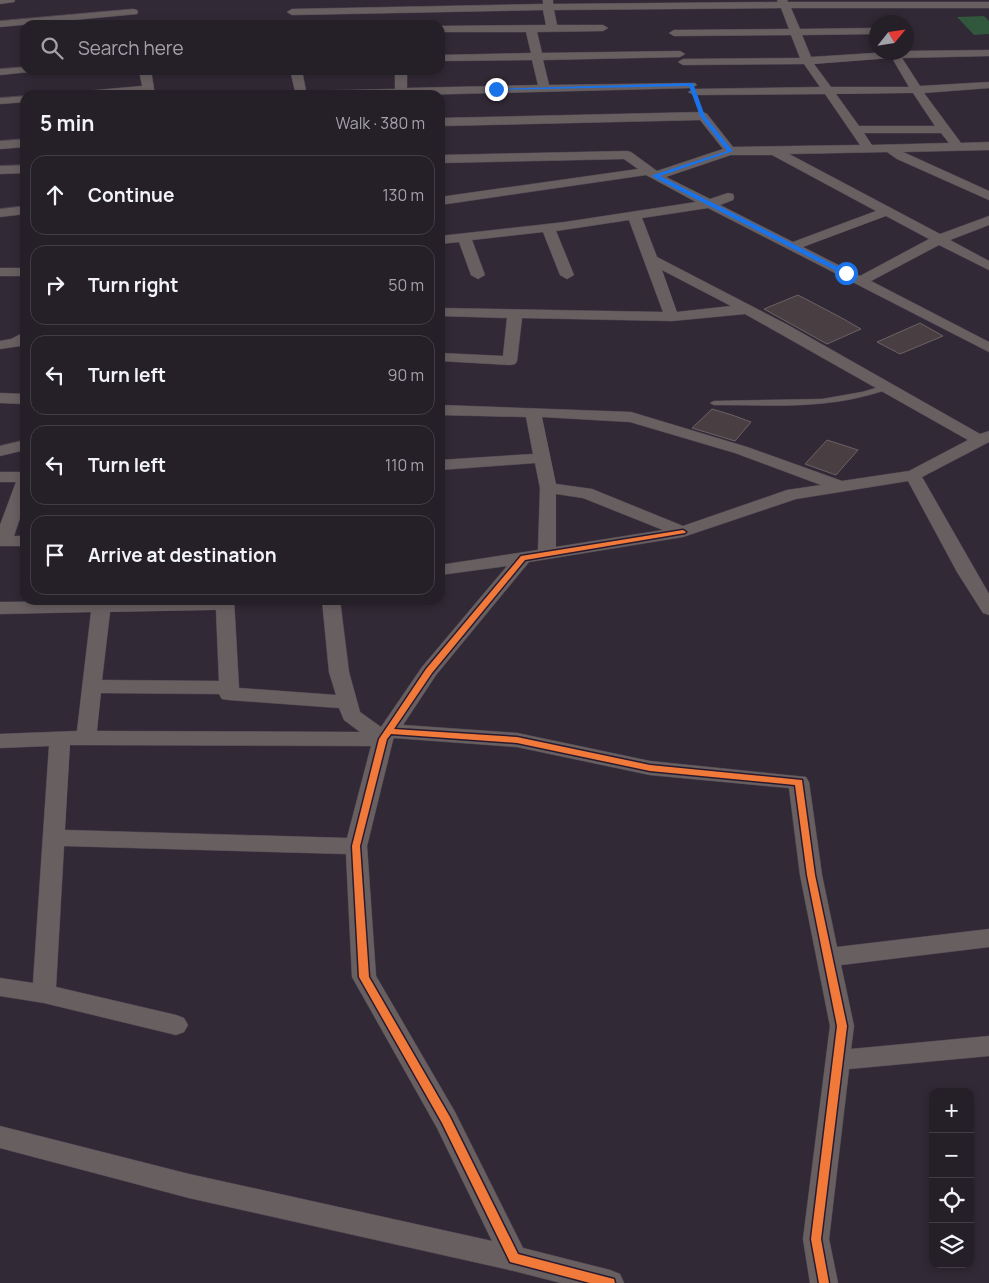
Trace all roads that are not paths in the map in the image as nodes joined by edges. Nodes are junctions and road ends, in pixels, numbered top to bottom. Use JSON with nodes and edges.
{"nodes":[{"id":1,"x":10,"y":0,"type":"edge"},
{"id":2,"x":293,"y":0,"type":"edge"},
{"id":3,"x":0,"y":1,"type":"edge"},
{"id":4,"x":783,"y":2,"type":"edge"},
{"id":5,"x":864,"y":2,"type":"edge"},
{"id":6,"x":548,"y":4,"type":"edge"},
{"id":7,"x":989,"y":5,"type":"edge"},
{"id":8,"x":403,"y":9,"type":"edge"},
{"id":9,"x":292,"y":12,"type":"junction"},
{"id":10,"x":871,"y":15,"type":"edge"},
{"id":11,"x":670,"y":16,"type":"edge"},
{"id":12,"x":34,"y":20,"type":"edge"},
{"id":13,"x":136,"y":20,"type":"edge"},
{"id":14,"x":291,"y":20,"type":"edge"},
{"id":15,"x":20,"y":22,"type":"edge"},
{"id":16,"x":0,"y":24,"type":"edge"},
{"id":17,"x":869,"y":24,"type":"edge"},
{"id":18,"x":552,"y":28,"type":"junction"},
{"id":19,"x":603,"y":28,"type":"dead end"},
{"id":20,"x":445,"y":29,"type":"edge"},
{"id":21,"x":531,"y":29,"type":"junction"},
{"id":22,"x":796,"y":33,"type":"junction"},
{"id":23,"x":989,"y":52,"type":"edge"},
{"id":24,"x":914,"y":54,"type":"edge"},
{"id":25,"x":537,"y":56,"type":"junction"},
{"id":26,"x":869,"y":56,"type":"edge"},
{"id":27,"x":445,"y":58,"type":"edge"},
{"id":28,"x":681,"y":58,"type":"junction"},
{"id":29,"x":898,"y":60,"type":"edge"},
{"id":30,"x":807,"y":61,"type":"junction"},
{"id":31,"x":20,"y":70,"type":"edge"},
{"id":32,"x":0,"y":72,"type":"edge"},
{"id":33,"x":146,"y":75,"type":"edge"},
{"id":34,"x":297,"y":75,"type":"edge"},
{"id":35,"x":401,"y":75,"type":"edge"},
{"id":36,"x":989,"y":85,"type":"edge"},
{"id":37,"x":544,"y":88,"type":"junction"},
{"id":38,"x":496,"y":89,"type":"junction"},
{"id":39,"x":148,"y":90,"type":"edge"},
{"id":40,"x":300,"y":90,"type":"edge"},
{"id":41,"x":401,"y":90,"type":"edge"},
{"id":42,"x":445,"y":90,"type":"edge"},
{"id":43,"x":916,"y":90,"type":"junction"},
{"id":44,"x":829,"y":92,"type":"junction"},
{"id":45,"x":20,"y":99,"type":"edge"},
{"id":46,"x":697,"y":100,"type":"junction"},
{"id":47,"x":0,"y":101,"type":"edge"},
{"id":48,"x":499,"y":121,"type":"junction"},
{"id":49,"x":445,"y":122,"type":"edge"},
{"id":50,"x":944,"y":129,"type":"junction"},
{"id":51,"x":858,"y":130,"type":"junction"},
{"id":52,"x":20,"y":143,"type":"edge"},
{"id":53,"x":0,"y":144,"type":"edge"},
{"id":54,"x":957,"y":146,"type":"junction"},
{"id":55,"x":989,"y":146,"type":"edge"},
{"id":56,"x":889,"y":148,"type":"junction"},
{"id":57,"x":869,"y":149,"type":"junction"},
{"id":58,"x":730,"y":151,"type":"junction"},
{"id":59,"x":774,"y":151,"type":"junction"},
{"id":60,"x":445,"y":159,"type":"edge"},
{"id":61,"x":0,"y":170,"type":"edge"},
{"id":62,"x":20,"y":170,"type":"edge"},
{"id":63,"x":652,"y":174,"type":"junction"},
{"id":64,"x":989,"y":196,"type":"edge"},
{"id":65,"x":728,"y":198,"type":"dead end"},
{"id":66,"x":445,"y":200,"type":"edge"},
{"id":67,"x":710,"y":204,"type":"junction"},
{"id":68,"x":20,"y":211,"type":"edge"},
{"id":69,"x":887,"y":211,"type":"junction"},
{"id":70,"x":0,"y":213,"type":"edge"},
{"id":71,"x":634,"y":214,"type":"junction"},
{"id":72,"x":989,"y":220,"type":"edge"},
{"id":73,"x":548,"y":228,"type":"junction"},
{"id":74,"x":464,"y":238,"type":"junction"},
{"id":75,"x":940,"y":239,"type":"junction"},
{"id":76,"x":445,"y":240,"type":"edge"},
{"id":77,"x":793,"y":246,"type":"junction"},
{"id":78,"x":651,"y":259,"type":"junction"},
{"id":79,"x":989,"y":266,"type":"edge"},
{"id":80,"x":0,"y":272,"type":"edge"},
{"id":81,"x":20,"y":272,"type":"edge"},
{"id":82,"x":567,"y":274,"type":"dead end"},
{"id":83,"x":478,"y":275,"type":"dead end"},
{"id":84,"x":860,"y":281,"type":"junction"},
{"id":85,"x":747,"y":309,"type":"junction"},
{"id":86,"x":445,"y":312,"type":"edge"},
{"id":87,"x":515,"y":314,"type":"junction"},
{"id":88,"x":672,"y":317,"type":"junction"},
{"id":89,"x":20,"y":340,"type":"edge"},
{"id":90,"x":0,"y":345,"type":"edge"},
{"id":91,"x":989,"y":348,"type":"edge"},
{"id":92,"x":445,"y":357,"type":"edge"},
{"id":93,"x":886,"y":387,"type":"junction"},
{"id":94,"x":0,"y":398,"type":"edge"},
{"id":95,"x":20,"y":399,"type":"edge"},
{"id":96,"x":714,"y":404,"type":"dead end"},
{"id":97,"x":445,"y":410,"type":"edge"},
{"id":98,"x":533,"y":412,"type":"junction"},
{"id":99,"x":984,"y":438,"type":"edge"},
{"id":100,"x":20,"y":446,"type":"edge"},
{"id":101,"x":0,"y":451,"type":"edge"},
{"id":102,"x":542,"y":458,"type":"junction"},
{"id":103,"x":445,"y":465,"type":"edge"},
{"id":104,"x":913,"y":475,"type":"junction"},
{"id":105,"x":0,"y":477,"type":"edge"},
{"id":106,"x":20,"y":478,"type":"edge"},
{"id":107,"x":842,"y":486,"type":"junction"},
{"id":108,"x":548,"y":488,"type":"junction"},
{"id":109,"x":20,"y":492,"type":"edge"},
{"id":110,"x":683,"y":532,"type":"junction"},
{"id":111,"x":2,"y":541,"type":"edge"},
{"id":112,"x":20,"y":541,"type":"edge"},
{"id":113,"x":547,"y":555,"type":"junction"},
{"id":114,"x":523,"y":558,"type":"junction"},
{"id":115,"x":445,"y":569,"type":"edge"},
{"id":116,"x":76,"y":605,"type":"edge"},
{"id":117,"x":101,"y":605,"type":"edge"},
{"id":118,"x":225,"y":605,"type":"edge"},
{"id":119,"x":332,"y":605,"type":"edge"},
{"id":120,"x":0,"y":608,"type":"edge"},
{"id":121,"x":989,"y":609,"type":"edge"},
{"id":122,"x":92,"y":686,"type":"junction"},
{"id":123,"x":229,"y":688,"type":"junction"},
{"id":124,"x":347,"y":702,"type":"junction"},
{"id":125,"x":386,"y":735,"type":"junction"},
{"id":126,"x":86,"y":738,"type":"junction"},
{"id":127,"x":60,"y":739,"type":"junction"},
{"id":128,"x":0,"y":741,"type":"edge"},
{"id":129,"x":54,"y":838,"type":"junction"},
{"id":130,"x":356,"y":846,"type":"junction"},
{"id":131,"x":989,"y":938,"type":"edge"},
{"id":132,"x":829,"y":957,"type":"junction"},
{"id":133,"x":0,"y":987,"type":"edge"},
{"id":134,"x":44,"y":994,"type":"junction"},
{"id":135,"x":176,"y":1025,"type":"dead end"},
{"id":136,"x":989,"y":1046,"type":"edge"},
{"id":137,"x":839,"y":1060,"type":"junction"},
{"id":138,"x":0,"y":1137,"type":"edge"},
{"id":139,"x":514,"y":1258,"type":"junction"},
{"id":140,"x":610,"y":1283,"type":"edge"},
{"id":141,"x":824,"y":1283,"type":"edge"}],
"edges":[{"from":1,"to":3,"type":"street"},
{"from":2,"to":9,"type":"street"},
{"from":4,"to":5,"type":"street"},
{"from":4,"to":11,"type":"street"},
{"from":4,"to":22,"type":"street"},
{"from":5,"to":7,"type":"street"},
{"from":5,"to":10,"type":"street"},
{"from":6,"to":8,"type":"street"},
{"from":6,"to":11,"type":"street"},
{"from":6,"to":18,"type":"street"},
{"from":8,"to":9,"type":"street"},
{"from":9,"to":14,"type":"street"},
{"from":11,"to":22,"type":"street"},
{"from":11,"to":28,"type":"street"},
{"from":12,"to":13,"type":"street"},
{"from":15,"to":16,"type":"street"},
{"from":17,"to":22,"type":"street"},
{"from":18,"to":19,"type":"street"},
{"from":18,"to":21,"type":"street"},
{"from":20,"to":21,"type":"street"},
{"from":21,"to":25,"type":"street"},
{"from":22,"to":30,"type":"street"},
{"from":23,"to":24,"type":"street"},
{"from":25,"to":27,"type":"street"},
{"from":25,"to":28,"type":"street"},
{"from":25,"to":37,"type":"street"},
{"from":26,"to":30,"type":"street"},
{"from":28,"to":30,"type":"street"},
{"from":28,"to":46,"type":"street"},
{"from":29,"to":43,"type":"street"},
{"from":30,"to":44,"type":"street"},
{"from":31,"to":32,"type":"street"},
{"from":33,"to":39,"type":"street"},
{"from":34,"to":40,"type":"street"},
{"from":35,"to":41,"type":"street"},
{"from":36,"to":43,"type":"street"},
{"from":37,"to":38,"type":"street"},
{"from":37,"to":46,"type":"street"},
{"from":38,"to":42,"type":"street"},
{"from":38,"to":48,"type":"street"},
{"from":43,"to":44,"type":"street"},
{"from":43,"to":50,"type":"street"},
{"from":44,"to":46,"type":"street"},
{"from":44,"to":51,"type":"street"},
{"from":45,"to":47,"type":"street"},
{"from":46,"to":48,"type":"street"},
{"from":46,"to":58,"type":"street"},
{"from":48,"to":49,"type":"street"},
{"from":50,"to":51,"type":"street"},
{"from":50,"to":54,"type":"street"},
{"from":51,"to":57,"type":"street"},
{"from":52,"to":53,"type":"street"},
{"from":54,"to":55,"type":"street"},
{"from":54,"to":56,"type":"street"},
{"from":56,"to":57,"type":"street"},
{"from":56,"to":64,"type":"street"},
{"from":57,"to":59,"type":"street"},
{"from":58,"to":59,"type":"street"},
{"from":58,"to":63,"type":"street"},
{"from":59,"to":69,"type":"street"},
{"from":60,"to":63,"type":"street"},
{"from":61,"to":62,"type":"street"},
{"from":63,"to":66,"type":"street"},
{"from":63,"to":67,"type":"street"},
{"from":65,"to":67,"type":"street"},
{"from":67,"to":71,"type":"street"},
{"from":67,"to":77,"type":"street"},
{"from":68,"to":70,"type":"street"},
{"from":69,"to":75,"type":"street"},
{"from":69,"to":77,"type":"street"},
{"from":71,"to":73,"type":"street"},
{"from":71,"to":78,"type":"street"},
{"from":72,"to":75,"type":"street"},
{"from":73,"to":74,"type":"street"},
{"from":73,"to":82,"type":"street"},
{"from":74,"to":76,"type":"street"},
{"from":74,"to":83,"type":"street"},
{"from":75,"to":79,"type":"street"},
{"from":75,"to":84,"type":"street"},
{"from":77,"to":84,"type":"street"},
{"from":78,"to":85,"type":"street"},
{"from":78,"to":88,"type":"street"},
{"from":80,"to":81,"type":"street"},
{"from":84,"to":91,"type":"street"},
{"from":85,"to":88,"type":"street"},
{"from":85,"to":93,"type":"street"},
{"from":86,"to":87,"type":"street"},
{"from":87,"to":88,"type":"street"},
{"from":87,"to":92,"type":"street"},
{"from":89,"to":90,"type":"street"},
{"from":93,"to":96,"type":"lane"},
{"from":93,"to":99,"type":"street"},
{"from":94,"to":95,"type":"street"},
{"from":97,"to":98,"type":"street"},
{"from":98,"to":102,"type":"street"},
{"from":98,"to":107,"type":"street"},
{"from":99,"to":104,"type":"street"},
{"from":100,"to":101,"type":"street"},
{"from":102,"to":103,"type":"street"},
{"from":102,"to":108,"type":"street"},
{"from":104,"to":107,"type":"street"},
{"from":104,"to":121,"type":"street"},
{"from":105,"to":106,"type":"street"},
{"from":107,"to":110,"type":"street"},
{"from":108,"to":110,"type":"street"},
{"from":108,"to":113,"type":"street"},
{"from":109,"to":111,"type":"street"},
{"from":110,"to":113,"type":"street"},
{"from":111,"to":112,"type":"street"},
{"from":113,"to":114,"type":"street"},
{"from":114,"to":115,"type":"street"},
{"from":114,"to":125,"type":"street"},
{"from":116,"to":120,"type":"street"},
{"from":117,"to":122,"type":"street"},
{"from":118,"to":123,"type":"street"},
{"from":119,"to":124,"type":"street"},
{"from":122,"to":123,"type":"street"},
{"from":122,"to":126,"type":"street"},
{"from":123,"to":124,"type":"street"},
{"from":124,"to":125,"type":"street"},
{"from":125,"to":126,"type":"street"},
{"from":125,"to":130,"type":"street"},
{"from":125,"to":132,"type":"street"},
{"from":126,"to":127,"type":"street"},
{"from":127,"to":128,"type":"street"},
{"from":127,"to":129,"type":"street"},
{"from":129,"to":130,"type":"street"},
{"from":129,"to":134,"type":"street"},
{"from":130,"to":139,"type":"street"},
{"from":131,"to":132,"type":"street"},
{"from":132,"to":137,"type":"street"},
{"from":133,"to":134,"type":"street"},
{"from":134,"to":135,"type":"street"},
{"from":136,"to":137,"type":"street"},
{"from":137,"to":141,"type":"street"},
{"from":138,"to":139,"type":"street"},
{"from":139,"to":140,"type":"street"}]}
